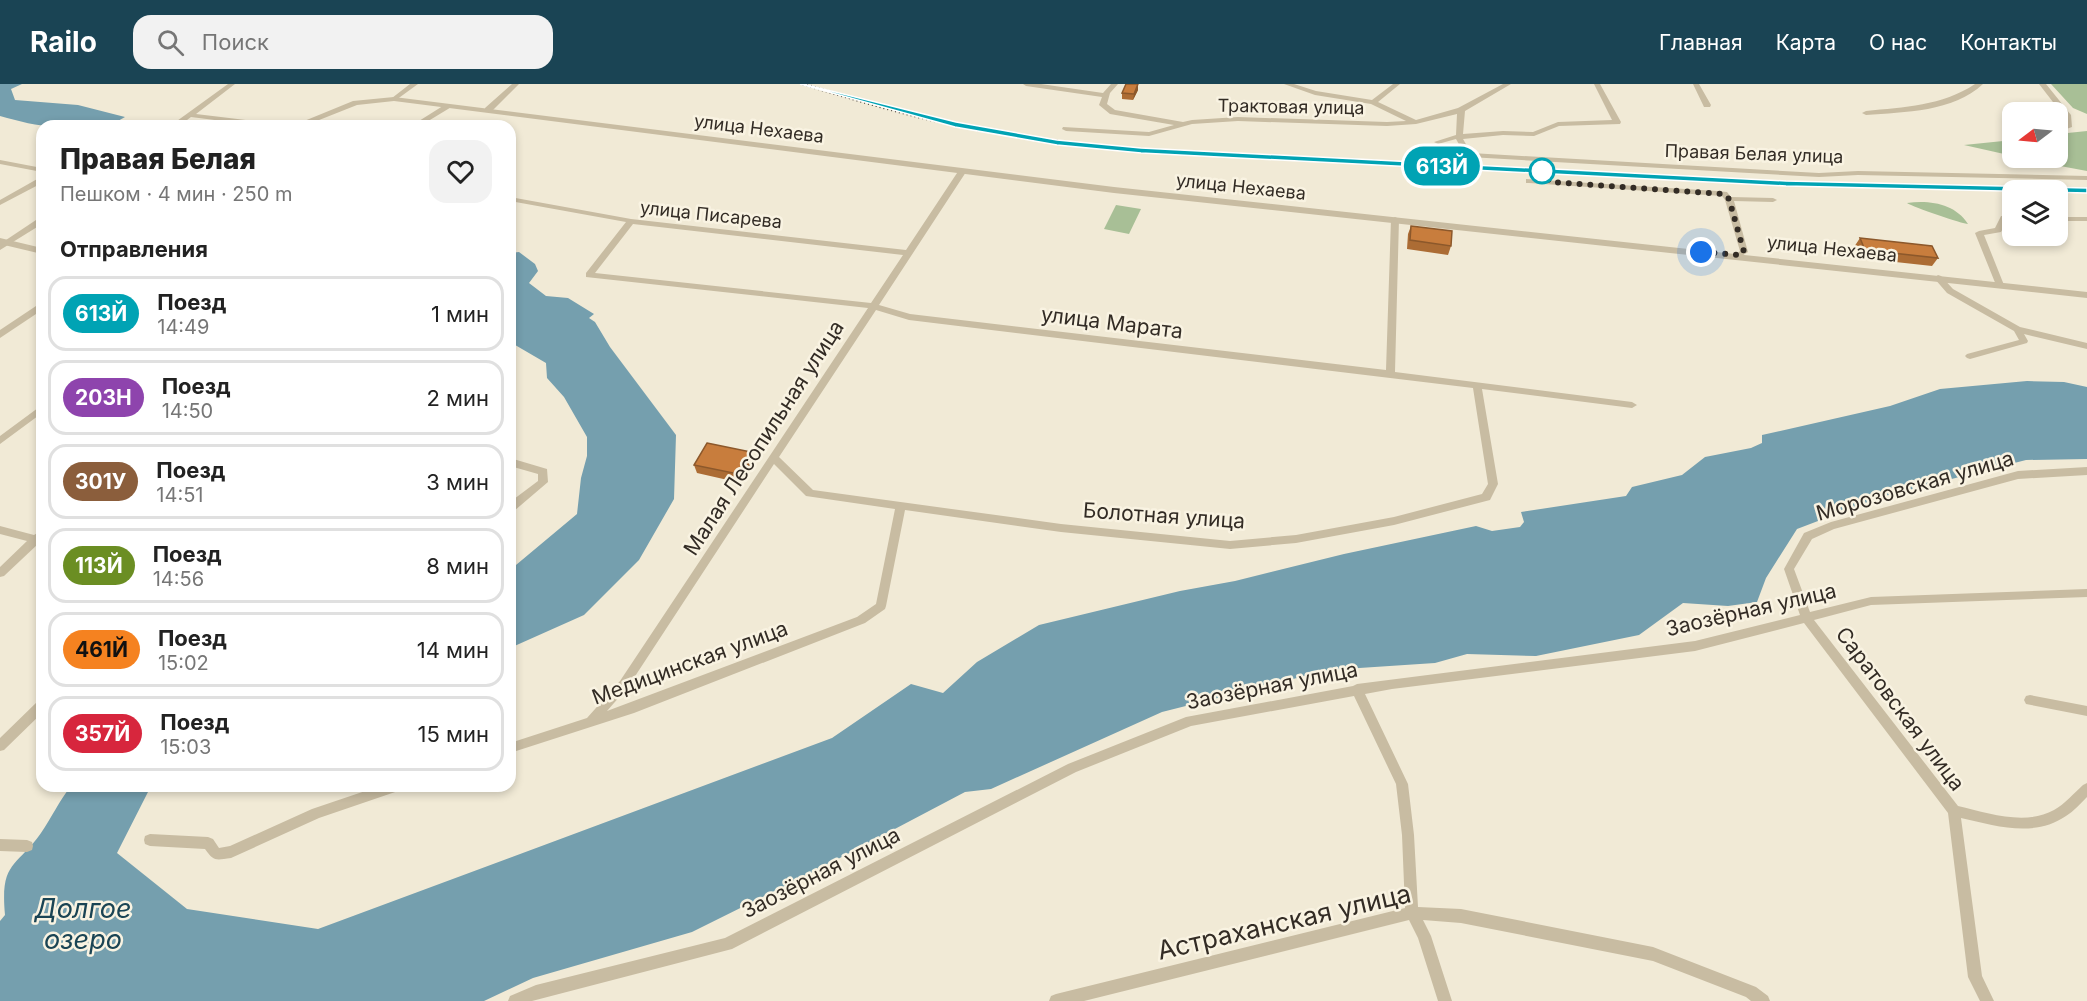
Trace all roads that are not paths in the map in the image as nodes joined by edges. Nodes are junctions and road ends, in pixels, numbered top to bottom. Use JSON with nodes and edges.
{"nodes":[{"id":1,"x":232,"y":84,"type":"edge"},
{"id":2,"x":415,"y":84,"type":"edge"},
{"id":3,"x":516,"y":84,"type":"edge"},
{"id":4,"x":1026,"y":84,"type":"edge"},
{"id":5,"x":1115,"y":84,"type":"edge"},
{"id":6,"x":1287,"y":84,"type":"edge"},
{"id":7,"x":1397,"y":84,"type":"edge"},
{"id":8,"x":1508,"y":84,"type":"edge"},
{"id":9,"x":1598,"y":84,"type":"edge"},
{"id":10,"x":1696,"y":84,"type":"edge"},
{"id":11,"x":1980,"y":84,"type":"edge"},
{"id":12,"x":2042,"y":84,"type":"edge"},
{"id":13,"x":1106,"y":95,"type":"junction"},
{"id":14,"x":394,"y":99,"type":"junction"},
{"id":15,"x":1373,"y":102,"type":"junction"},
{"id":16,"x":2057,"y":102,"type":"edge"},
{"id":17,"x":1707,"y":105,"type":"dead end"},
{"id":18,"x":449,"y":106,"type":"junction"},
{"id":19,"x":488,"y":110,"type":"junction"},
{"id":20,"x":1461,"y":110,"type":"junction"},
{"id":21,"x":1866,"y":112,"type":"dead end"},
{"id":22,"x":190,"y":115,"type":"junction"},
{"id":23,"x":183,"y":120,"type":"edge"},
{"id":24,"x":231,"y":120,"type":"edge"},
{"id":25,"x":312,"y":120,"type":"edge"},
{"id":26,"x":425,"y":120,"type":"edge"},
{"id":27,"x":1416,"y":122,"type":"junction"},
{"id":28,"x":1183,"y":125,"type":"junction"},
{"id":29,"x":1066,"y":129,"type":"dead end"},
{"id":30,"x":1460,"y":136,"type":"junction"},
{"id":31,"x":1438,"y":142,"type":"dead end"},
{"id":32,"x":0,"y":162,"type":"edge"},
{"id":33,"x":36,"y":169,"type":"edge"},
{"id":34,"x":962,"y":172,"type":"junction"},
{"id":35,"x":2087,"y":178,"type":"edge"},
{"id":36,"x":1529,"y":181,"type":"dead end"},
{"id":37,"x":36,"y":183,"type":"edge"},
{"id":38,"x":1729,"y":199,"type":"junction"},
{"id":39,"x":516,"y":200,"type":"edge"},
{"id":40,"x":1773,"y":200,"type":"dead end"},
{"id":41,"x":0,"y":203,"type":"edge"},
{"id":42,"x":1395,"y":219,"type":"junction"},
{"id":43,"x":2068,"y":219,"type":"edge"},
{"id":44,"x":2087,"y":219,"type":"edge"},
{"id":45,"x":631,"y":221,"type":"junction"},
{"id":46,"x":2002,"y":223,"type":"edge"},
{"id":47,"x":36,"y":224,"type":"edge"},
{"id":48,"x":2,"y":244,"type":"edge"},
{"id":49,"x":36,"y":250,"type":"edge"},
{"id":50,"x":909,"y":253,"type":"junction"},
{"id":51,"x":1740,"y":255,"type":"junction"},
{"id":52,"x":1938,"y":278,"type":"junction"},
{"id":53,"x":2000,"y":285,"type":"junction"},
{"id":54,"x":2087,"y":295,"type":"edge"},
{"id":55,"x":873,"y":306,"type":"junction"},
{"id":56,"x":36,"y":309,"type":"edge"},
{"id":57,"x":2017,"y":329,"type":"junction"},
{"id":58,"x":0,"y":335,"type":"edge"},
{"id":59,"x":2087,"y":346,"type":"edge"},
{"id":60,"x":1970,"y":356,"type":"dead end"},
{"id":61,"x":1390,"y":374,"type":"junction"},
{"id":62,"x":1477,"y":386,"type":"junction"},
{"id":63,"x":1632,"y":405,"type":"dead end"},
{"id":64,"x":36,"y":413,"type":"edge"},
{"id":65,"x":0,"y":441,"type":"edge"},
{"id":66,"x":774,"y":458,"type":"junction"},
{"id":67,"x":516,"y":464,"type":"edge"},
{"id":68,"x":2087,"y":471,"type":"edge"},
{"id":69,"x":516,"y":503,"type":"edge"},
{"id":70,"x":901,"y":506,"type":"junction"},
{"id":71,"x":0,"y":530,"type":"edge"},
{"id":72,"x":36,"y":537,"type":"edge"},
{"id":73,"x":36,"y":542,"type":"edge"},
{"id":74,"x":0,"y":573,"type":"edge"},
{"id":75,"x":2087,"y":592,"type":"edge"},
{"id":76,"x":1807,"y":619,"type":"junction"},
{"id":77,"x":1357,"y":689,"type":"junction"},
{"id":78,"x":2030,"y":700,"type":"dead end"},
{"id":79,"x":36,"y":711,"type":"edge"},
{"id":80,"x":2087,"y":711,"type":"edge"},
{"id":81,"x":591,"y":721,"type":"junction"},
{"id":82,"x":0,"y":746,"type":"edge"},
{"id":83,"x":516,"y":746,"type":"edge"},
{"id":84,"x":2087,"y":789,"type":"edge"},
{"id":85,"x":379,"y":792,"type":"edge"},
{"id":86,"x":1954,"y":811,"type":"junction"},
{"id":87,"x":150,"y":840,"type":"dead end"},
{"id":88,"x":0,"y":844,"type":"edge"},
{"id":89,"x":27,"y":846,"type":"dead end"},
{"id":90,"x":1412,"y":913,"type":"junction"},
{"id":91,"x":516,"y":1001,"type":"edge"},
{"id":92,"x":1056,"y":1001,"type":"edge"},
{"id":93,"x":1444,"y":1001,"type":"edge"},
{"id":94,"x":1763,"y":1001,"type":"edge"},
{"id":95,"x":1987,"y":1001,"type":"edge"}],
"edges":[{"from":1,"to":22,"type":"street"},
{"from":2,"to":14,"type":"street"},
{"from":3,"to":19,"type":"street"},
{"from":4,"to":13,"type":"street"},
{"from":5,"to":13,"type":"street"},
{"from":6,"to":15,"type":"street"},
{"from":7,"to":15,"type":"street"},
{"from":8,"to":20,"type":"street","name":"Трактовая улица"},
{"from":9,"to":30,"type":"street"},
{"from":10,"to":17,"type":"street"},
{"from":11,"to":21,"type":"street"},
{"from":12,"to":16,"type":"street"},
{"from":13,"to":28,"type":"street"},
{"from":14,"to":18,"type":"street","name":"улица Нехаева"},
{"from":14,"to":25,"type":"street","name":"улица Нехаева"},
{"from":15,"to":27,"type":"street"},
{"from":18,"to":19,"type":"street","name":"улица Нехаева"},
{"from":18,"to":26,"type":"street"},
{"from":19,"to":34,"type":"street","name":"улица Нехаева"},
{"from":20,"to":27,"type":"street","name":"Трактовая улица"},
{"from":20,"to":30,"type":"street"},
{"from":22,"to":23,"type":"street"},
{"from":22,"to":24,"type":"street"},
{"from":27,"to":28,"type":"street","name":"Трактовая улица"},
{"from":28,"to":29,"type":"street","name":"Трактовая улица"},
{"from":30,"to":31,"type":"street"},
{"from":30,"to":35,"type":"street","name":"Правая Белая улица"},
{"from":32,"to":33,"type":"street"},
{"from":34,"to":42,"type":"street","name":"улица Нехаева"},
{"from":34,"to":50,"type":"street","name":"Малая Лесопильная улица"},
{"from":36,"to":38,"type":"street"},
{"from":37,"to":41,"type":"street"},
{"from":38,"to":40,"type":"street"},
{"from":38,"to":51,"type":"street"},
{"from":39,"to":45,"type":"street","name":"улица Писарева"},
{"from":42,"to":51,"type":"street","name":"улица Нехаева"},
{"from":42,"to":61,"type":"street"},
{"from":43,"to":44,"type":"street"},
{"from":45,"to":50,"type":"street","name":"улица Писарева"},
{"from":45,"to":55,"type":"street","name":"улица Марата"},
{"from":46,"to":53,"type":"street"},
{"from":47,"to":48,"type":"street"},
{"from":48,"to":49,"type":"street"},
{"from":50,"to":55,"type":"street","name":"Малая Лесопильная улица"},
{"from":51,"to":52,"type":"street","name":"улица Нехаева"},
{"from":52,"to":53,"type":"street","name":"улица Нехаева"},
{"from":52,"to":57,"type":"street"},
{"from":53,"to":54,"type":"street","name":"улица Нехаева"},
{"from":55,"to":61,"type":"street","name":"улица Марата"},
{"from":55,"to":66,"type":"street","name":"Малая Лесопильная улица"},
{"from":56,"to":58,"type":"street"},
{"from":57,"to":59,"type":"street"},
{"from":57,"to":60,"type":"street"},
{"from":61,"to":62,"type":"street","name":"улица Марата"},
{"from":62,"to":63,"type":"street","name":"улица Марата"},
{"from":62,"to":70,"type":"street","name":"Болотная улица"},
{"from":64,"to":65,"type":"street"},
{"from":66,"to":70,"type":"street","name":"Болотная улица"},
{"from":66,"to":81,"type":"street","name":"Малая Лесопильная улица"},
{"from":67,"to":69,"type":"street"},
{"from":68,"to":76,"type":"street","name":"Морозовская улица"},
{"from":70,"to":81,"type":"street","name":"Медицинская улица"},
{"from":71,"to":72,"type":"street"},
{"from":73,"to":74,"type":"street"},
{"from":75,"to":76,"type":"street","name":"Заозёрная улица"},
{"from":76,"to":77,"type":"street","name":"Заозёрная улица"},
{"from":76,"to":86,"type":"street","name":"Саратовская улица"},
{"from":77,"to":90,"type":"street"},
{"from":77,"to":91,"type":"street","name":"Заозёрная улица"},
{"from":78,"to":80,"type":"street"},
{"from":79,"to":82,"type":"street"},
{"from":81,"to":83,"type":"street","name":"Медицинская улица"},
{"from":84,"to":86,"type":"street"},
{"from":85,"to":87,"type":"street"},
{"from":86,"to":95,"type":"street","name":"Саратовская улица"},
{"from":88,"to":89,"type":"street"},
{"from":90,"to":92,"type":"street","name":"Астраханская улица"},
{"from":90,"to":93,"type":"street"},
{"from":90,"to":94,"type":"street","name":"Астраханская улица"}]}
